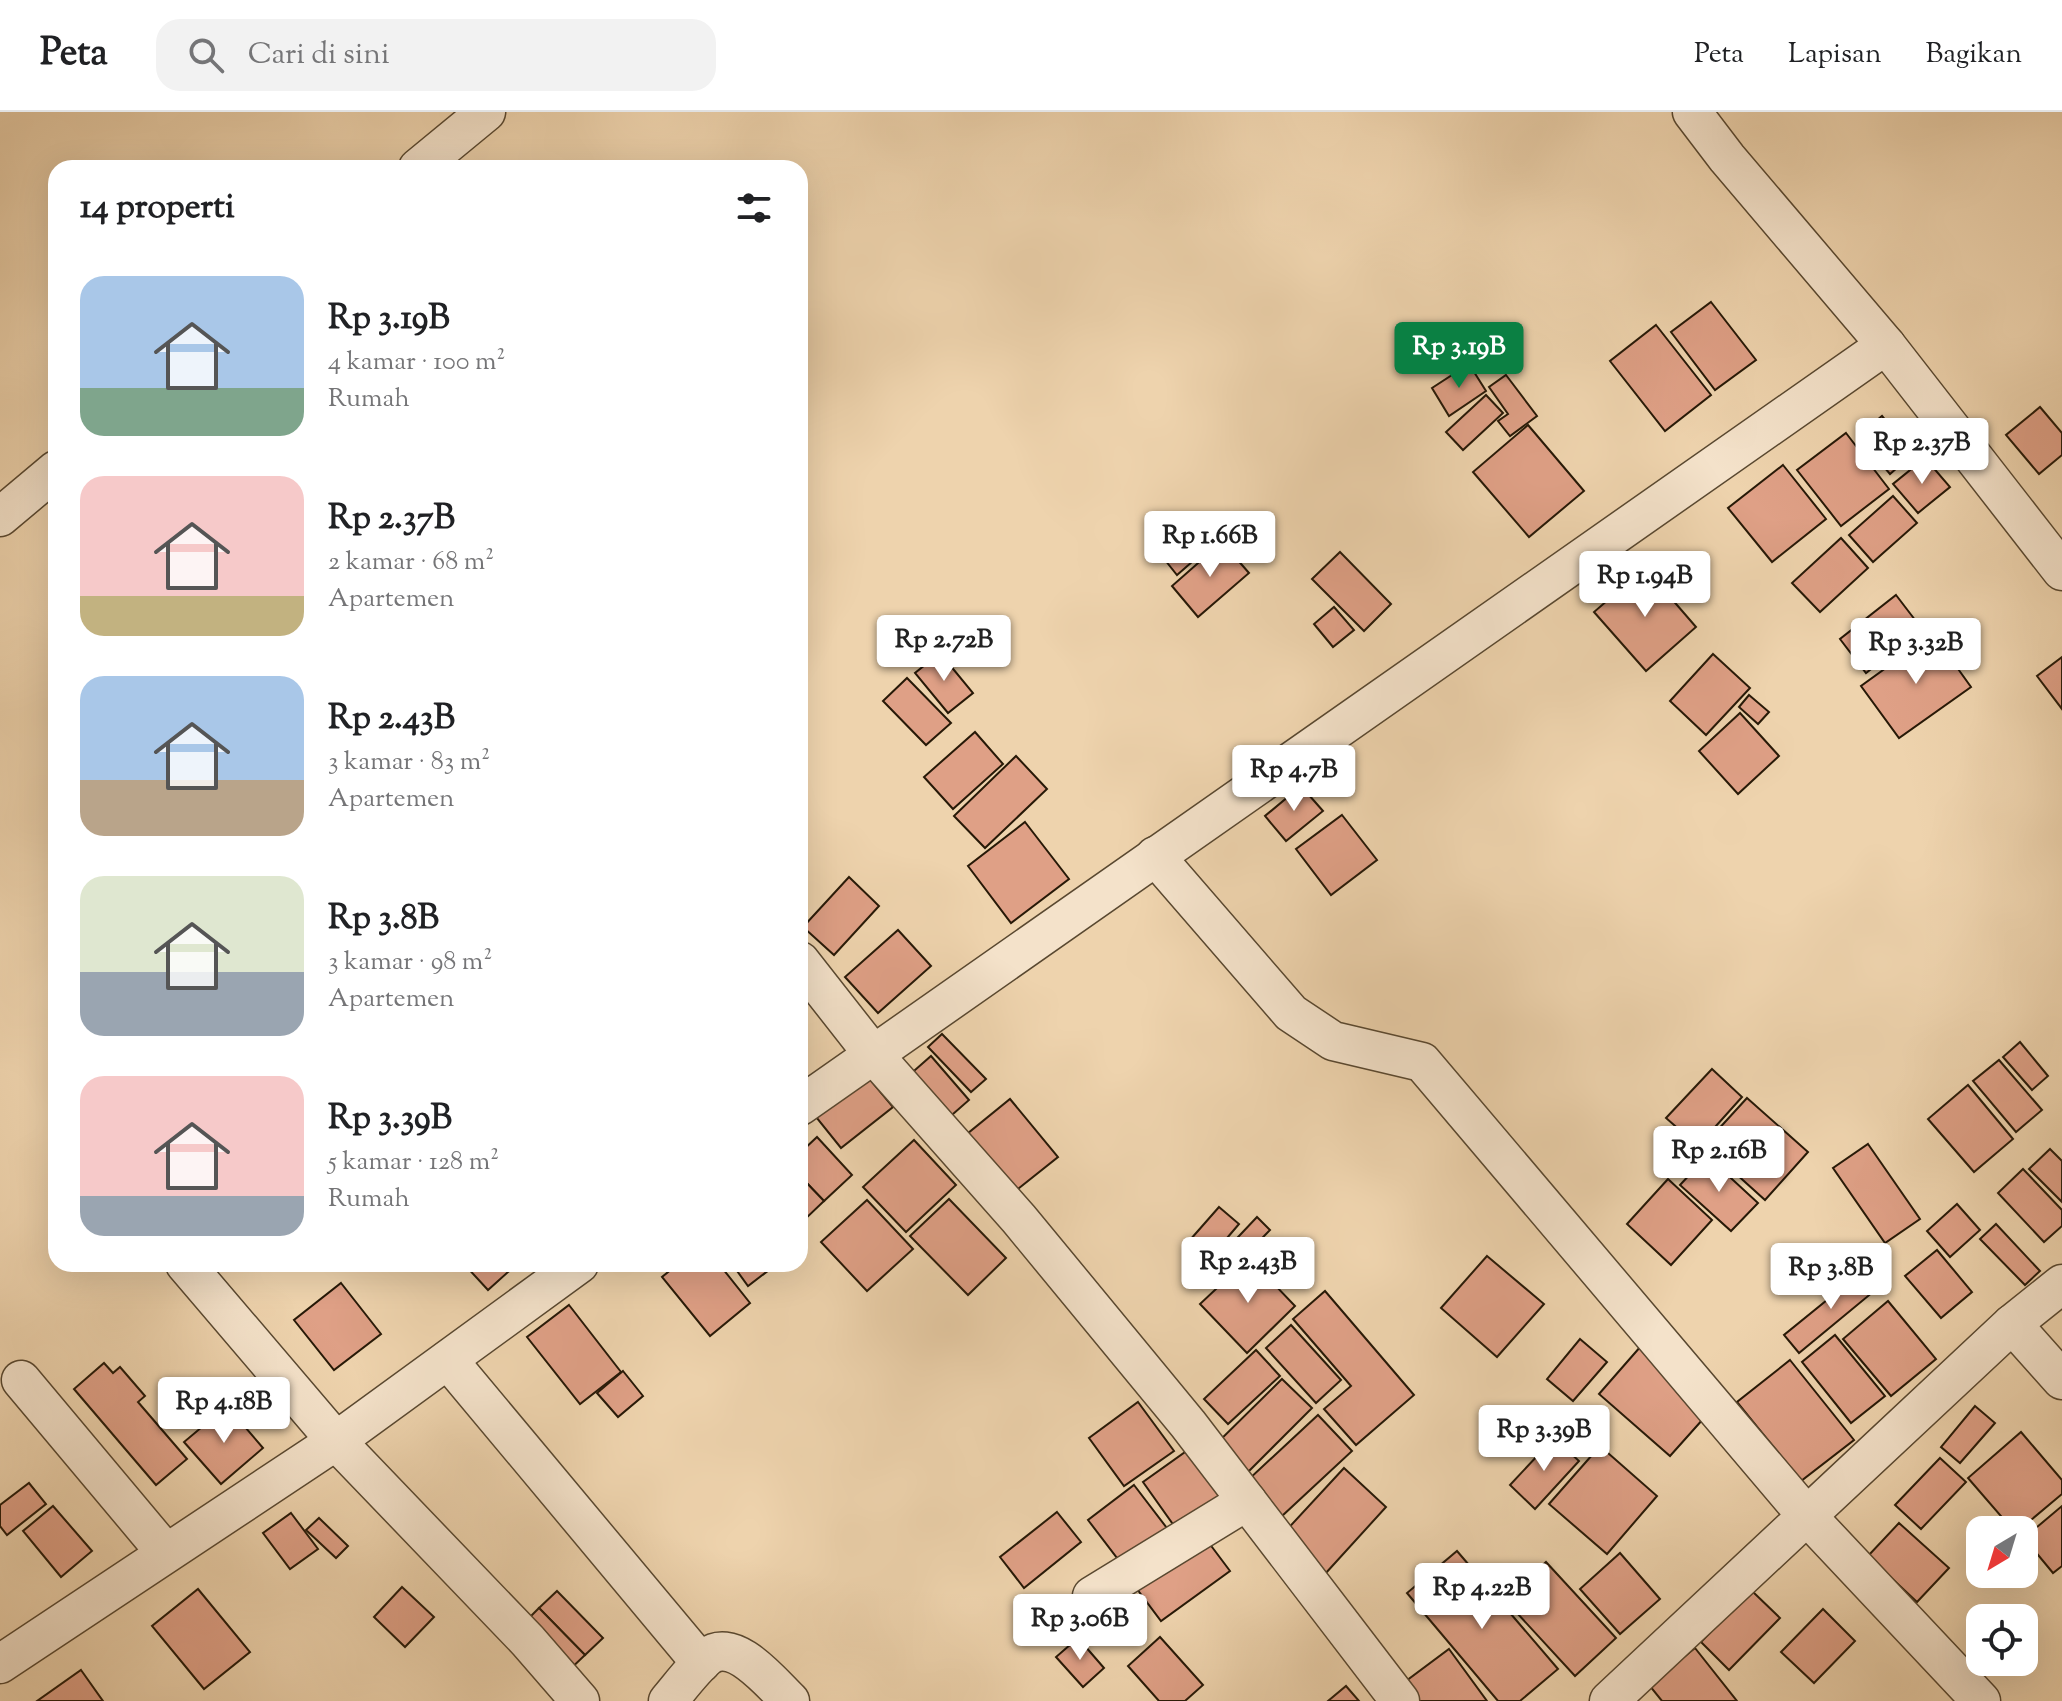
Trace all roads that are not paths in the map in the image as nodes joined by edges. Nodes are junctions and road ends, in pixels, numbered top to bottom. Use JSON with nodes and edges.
{"nodes":[{"id":1,"x":486,"y":112,"type":"edge"},
{"id":2,"x":1692,"y":112,"type":"edge"},
{"id":3,"x":428,"y":160,"type":"edge"},
{"id":4,"x":1886,"y":345,"type":"junction"},
{"id":5,"x":48,"y":477,"type":"edge"},
{"id":6,"x":0,"y":517,"type":"edge"},
{"id":7,"x":2062,"y":571,"type":"edge"},
{"id":8,"x":1155,"y":856,"type":"junction"},
{"id":9,"x":808,"y":971,"type":"edge"},
{"id":10,"x":873,"y":1054,"type":"junction"},
{"id":11,"x":808,"y":1100,"type":"edge"},
{"id":12,"x":192,"y":1272,"type":"edge"},
{"id":13,"x":568,"y":1272,"type":"edge"},
{"id":14,"x":2062,"y":1284,"type":"edge"},
{"id":15,"x":2012,"y":1324,"type":"junction"},
{"id":16,"x":448,"y":1360,"type":"junction"},
{"id":17,"x":21,"y":1380,"type":"dead end"},
{"id":18,"x":2062,"y":1380,"type":"edge"},
{"id":19,"x":336,"y":1441,"type":"junction"},
{"id":20,"x":1247,"y":1501,"type":"junction"},
{"id":21,"x":1806,"y":1515,"type":"junction"},
{"id":22,"x":166,"y":1553,"type":"junction"},
{"id":23,"x":1092,"y":1596,"type":"dead end"},
{"id":24,"x":701,"y":1663,"type":"junction"},
{"id":25,"x":0,"y":1664,"type":"edge"},
{"id":26,"x":580,"y":1701,"type":"edge"},
{"id":27,"x":668,"y":1701,"type":"edge"},
{"id":28,"x":790,"y":1701,"type":"edge"},
{"id":29,"x":1400,"y":1701,"type":"edge"},
{"id":30,"x":1609,"y":1701,"type":"edge"},
{"id":31,"x":1981,"y":1701,"type":"edge"}],
"edges":[{"from":1,"to":3,"type":"street"},
{"from":2,"to":4,"type":"street"},
{"from":4,"to":7,"type":"street"},
{"from":4,"to":8,"type":"street"},
{"from":5,"to":6,"type":"street"},
{"from":8,"to":10,"type":"street"},
{"from":8,"to":21,"type":"street"},
{"from":9,"to":10,"type":"street"},
{"from":10,"to":11,"type":"street"},
{"from":10,"to":20,"type":"street"},
{"from":12,"to":19,"type":"street"},
{"from":13,"to":16,"type":"street"},
{"from":14,"to":15,"type":"street"},
{"from":15,"to":18,"type":"street"},
{"from":15,"to":21,"type":"street"},
{"from":16,"to":19,"type":"street"},
{"from":16,"to":24,"type":"street"},
{"from":17,"to":22,"type":"street"},
{"from":19,"to":22,"type":"street"},
{"from":19,"to":26,"type":"street"},
{"from":20,"to":23,"type":"street"},
{"from":20,"to":29,"type":"street"},
{"from":21,"to":30,"type":"street"},
{"from":21,"to":31,"type":"street"},
{"from":22,"to":25,"type":"street"},
{"from":24,"to":27,"type":"street"},
{"from":24,"to":28,"type":"street"}]}
